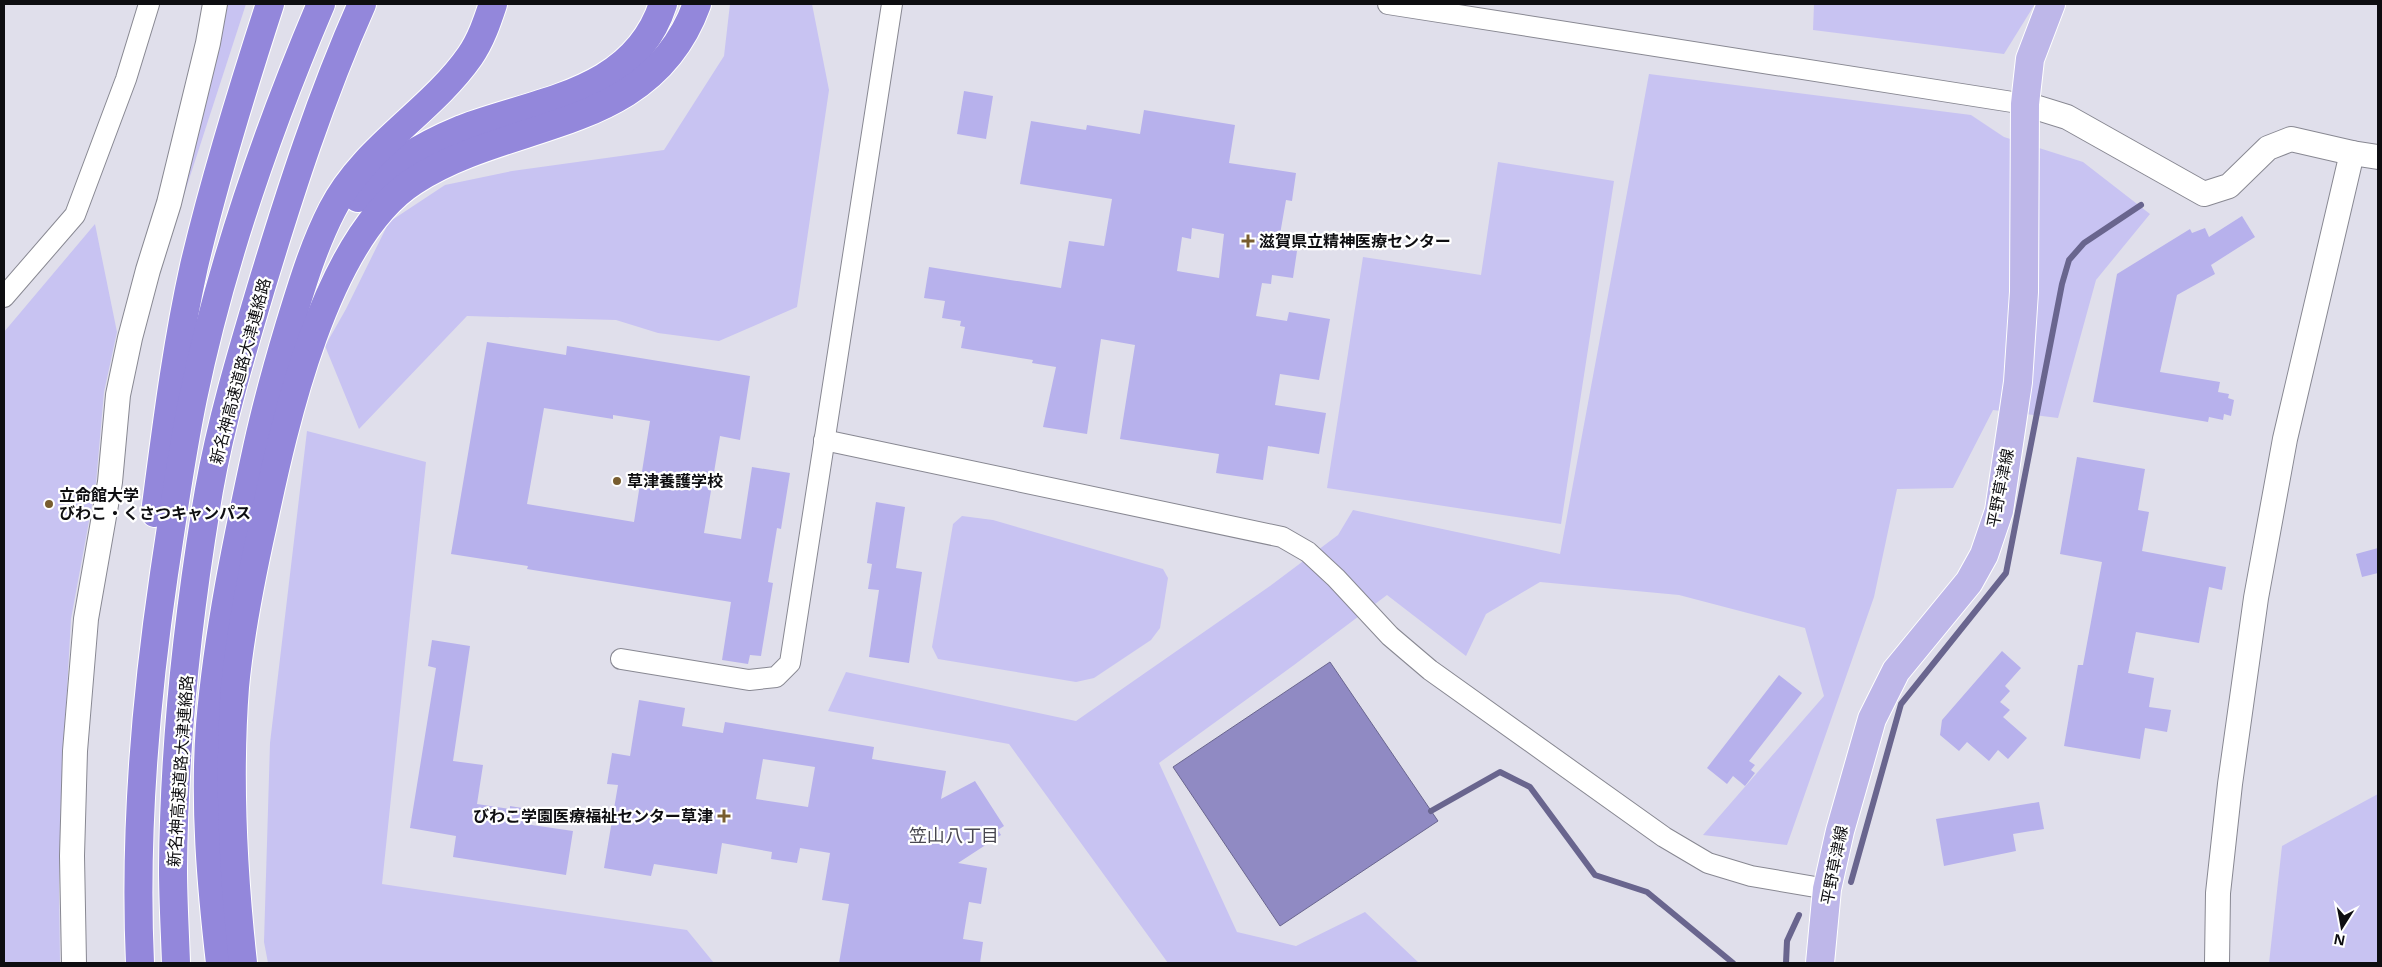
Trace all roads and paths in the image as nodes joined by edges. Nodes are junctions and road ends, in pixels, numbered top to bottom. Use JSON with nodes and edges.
{"nodes":[{"id":1,"x":149,"y":4,"type":"edge"},
{"id":2,"x":215,"y":4,"type":"edge"},
{"id":3,"x":270,"y":4,"type":"edge"},
{"id":4,"x":322,"y":4,"type":"edge"},
{"id":5,"x":362,"y":4,"type":"edge"},
{"id":6,"x":374,"y":4,"type":"edge"},
{"id":7,"x":493,"y":4,"type":"edge"},
{"id":8,"x":663,"y":4,"type":"edge"},
{"id":9,"x":697,"y":4,"type":"edge"},
{"id":10,"x":892,"y":4,"type":"edge"},
{"id":11,"x":1388,"y":4,"type":"edge"},
{"id":12,"x":2051,"y":4,"type":"edge"},
{"id":13,"x":323,"y":99,"type":"junction"},
{"id":14,"x":2025,"y":104,"type":"junction"},
{"id":15,"x":2352,"y":153,"type":"junction"},
{"id":16,"x":2378,"y":157,"type":"edge"},
{"id":17,"x":299,"y":292,"type":"junction"},
{"id":18,"x":4,"y":297,"type":"edge"},
{"id":19,"x":824,"y":440,"type":"junction"},
{"id":20,"x":621,"y":659,"type":"dead end"},
{"id":21,"x":148,"y":692,"type":"junction"},
{"id":22,"x":1827,"y":889,"type":"junction"},
{"id":23,"x":74,"y":963,"type":"edge"},
{"id":24,"x":140,"y":963,"type":"edge"},
{"id":25,"x":176,"y":963,"type":"edge"},
{"id":26,"x":220,"y":963,"type":"edge"},
{"id":27,"x":242,"y":963,"type":"edge"},
{"id":28,"x":1820,"y":963,"type":"edge"},
{"id":29,"x":2217,"y":963,"type":"edge"}],
"edges":[{"from":1,"to":18,"type":"street"},
{"from":2,"to":23,"type":"street"},
{"from":3,"to":21,"type":"highway"},
{"from":4,"to":21,"type":"highway","name":"新名神高速道路大津連絡路"},
{"from":5,"to":13,"type":"highway","name":"新名神高速道路大津連絡路"},
{"from":6,"to":13,"type":"highway"},
{"from":7,"to":17,"type":"highway"},
{"from":8,"to":17,"type":"highway"},
{"from":9,"to":27,"type":"highway"},
{"from":10,"to":19,"type":"street"},
{"from":11,"to":14,"type":"street"},
{"from":12,"to":14,"type":"main road","name":"平野草津線"},
{"from":13,"to":25,"type":"highway","name":"新名神高速道路大津連絡路"},
{"from":14,"to":15,"type":"street"},
{"from":14,"to":22,"type":"main road","name":"平野草津線"},
{"from":15,"to":16,"type":"street"},
{"from":15,"to":29,"type":"street"},
{"from":17,"to":26,"type":"highway"},
{"from":19,"to":20,"type":"street"},
{"from":19,"to":22,"type":"street"},
{"from":21,"to":24,"type":"highway","name":"新名神高速道路大津連絡路"},
{"from":22,"to":28,"type":"main road","name":"平野草津線"}]}
